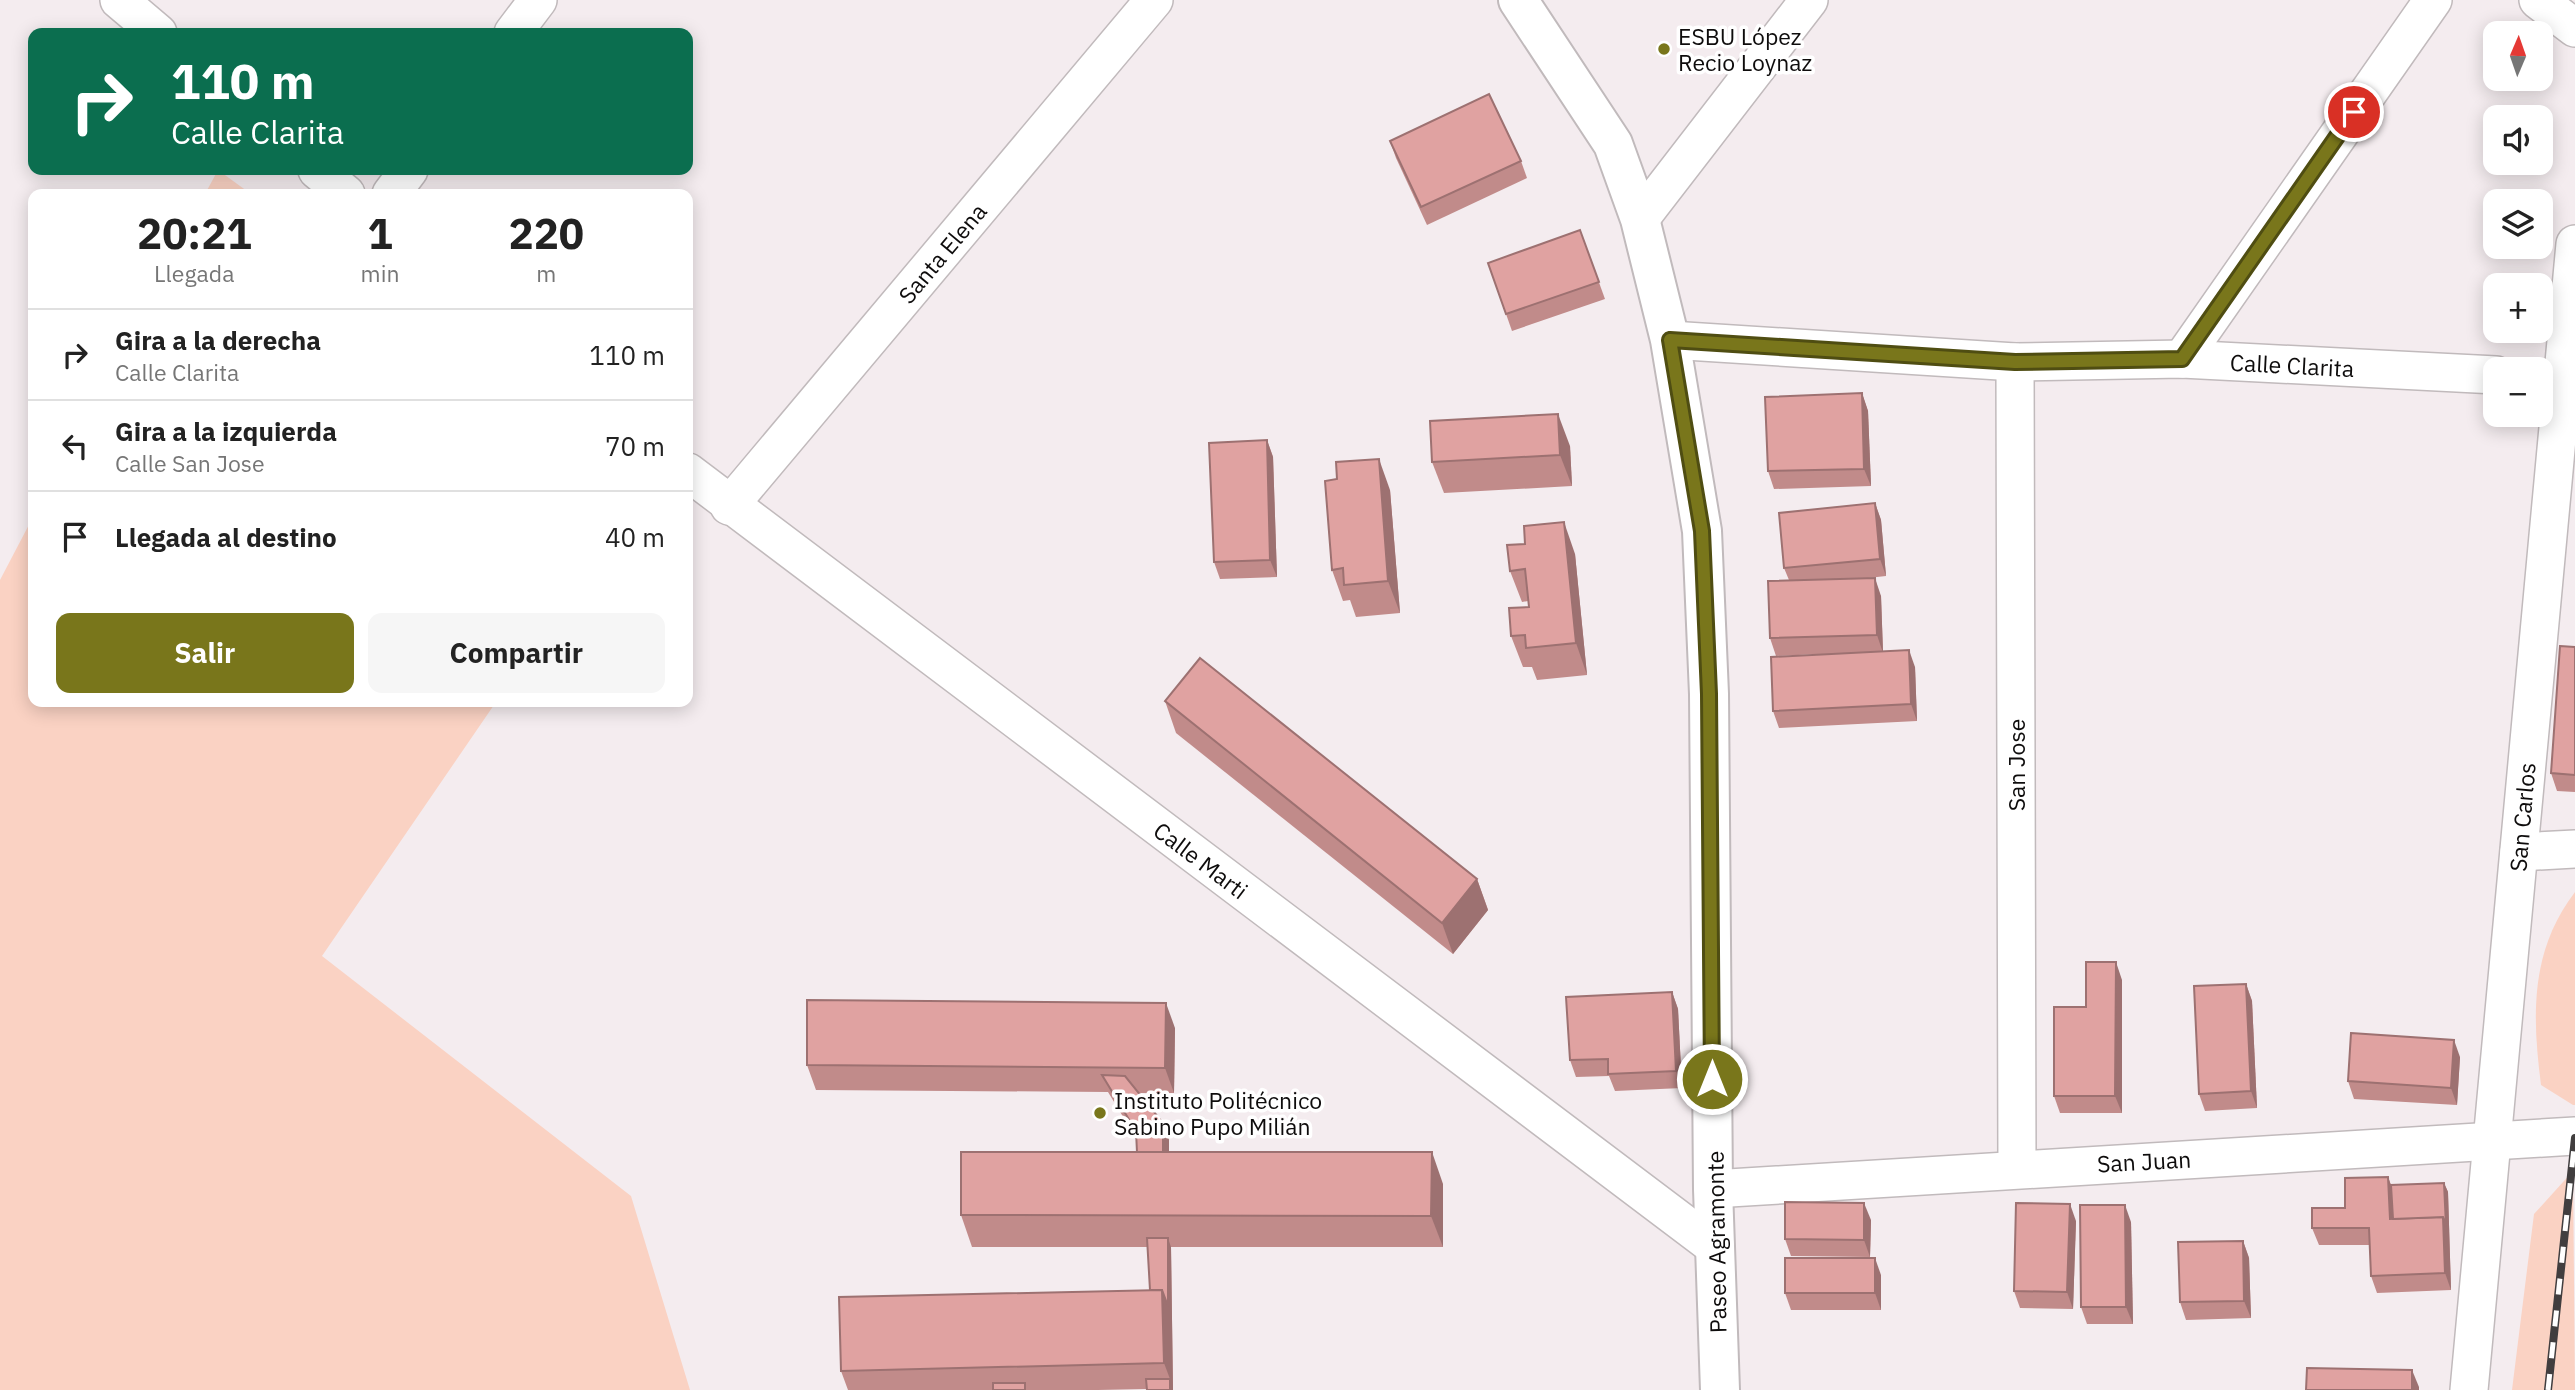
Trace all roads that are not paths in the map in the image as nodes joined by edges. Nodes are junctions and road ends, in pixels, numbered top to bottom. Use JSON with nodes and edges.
{"nodes":[{"id":1,"x":119,"y":0,"type":"edge"},
{"id":2,"x":538,"y":0,"type":"edge"},
{"id":3,"x":1154,"y":0,"type":"edge"},
{"id":4,"x":1518,"y":0,"type":"edge"},
{"id":5,"x":1809,"y":0,"type":"edge"},
{"id":6,"x":2433,"y":0,"type":"edge"},
{"id":7,"x":2538,"y":0,"type":"edge"},
{"id":8,"x":152,"y":28,"type":"edge"},
{"id":9,"x":517,"y":28,"type":"edge"},
{"id":10,"x":2575,"y":28,"type":"edge"},
{"id":11,"x":323,"y":175,"type":"edge"},
{"id":12,"x":340,"y":189,"type":"edge"},
{"id":13,"x":1640,"y":219,"type":"junction"},
{"id":14,"x":2575,"y":244,"type":"edge"},
{"id":15,"x":1670,"y":340,"type":"junction"},
{"id":16,"x":2182,"y":359,"type":"junction"},
{"id":17,"x":2015,"y":362,"type":"junction"},
{"id":18,"x":2553,"y":372,"type":"edge"},
{"id":19,"x":2483,"y":374,"type":"edge"},
{"id":20,"x":2549,"y":427,"type":"edge"},
{"id":21,"x":693,"y":476,"type":"edge"},
{"id":22,"x":729,"y":506,"type":"junction"},
{"id":23,"x":2575,"y":849,"type":"edge"},
{"id":24,"x":2519,"y":852,"type":"junction"},
{"id":25,"x":2575,"y":1136,"type":"edge"},
{"id":26,"x":2492,"y":1141,"type":"junction"},
{"id":27,"x":2017,"y":1169,"type":"junction"},
{"id":28,"x":1713,"y":1189,"type":"junction"},
{"id":29,"x":1715,"y":1247,"type":"junction"},
{"id":30,"x":1720,"y":1390,"type":"edge"},
{"id":31,"x":2469,"y":1390,"type":"edge"}],
"edges":[{"from":1,"to":8,"type":"street"},
{"from":2,"to":9,"type":"street"},
{"from":3,"to":22,"type":"street","name":"Santa Elena"},
{"from":4,"to":13,"type":"street","name":"Paseo Agramonte"},
{"from":5,"to":13,"type":"street"},
{"from":6,"to":16,"type":"street"},
{"from":7,"to":10,"type":"street"},
{"from":11,"to":12,"type":"street"},
{"from":13,"to":15,"type":"street","name":"Paseo Agramonte"},
{"from":14,"to":18,"type":"street","name":"San Carlos"},
{"from":15,"to":17,"type":"street","name":"Calle Clarita"},
{"from":15,"to":28,"type":"street","name":"Paseo Agramonte"},
{"from":16,"to":17,"type":"street","name":"Calle Clarita"},
{"from":16,"to":19,"type":"street","name":"Calle Clarita"},
{"from":17,"to":27,"type":"street","name":"San Jose"},
{"from":20,"to":24,"type":"street","name":"San Carlos"},
{"from":21,"to":22,"type":"street","name":"Calle Marti"},
{"from":22,"to":29,"type":"street","name":"Calle Marti"},
{"from":23,"to":24,"type":"street"},
{"from":24,"to":26,"type":"street","name":"San Carlos"},
{"from":25,"to":26,"type":"street","name":"San Juan"},
{"from":26,"to":27,"type":"street","name":"San Juan"},
{"from":26,"to":31,"type":"street","name":"San Carlos"},
{"from":27,"to":28,"type":"street","name":"San Juan"},
{"from":28,"to":29,"type":"street","name":"Paseo Agramonte"},
{"from":29,"to":30,"type":"street","name":"Paseo Agramonte"}]}
